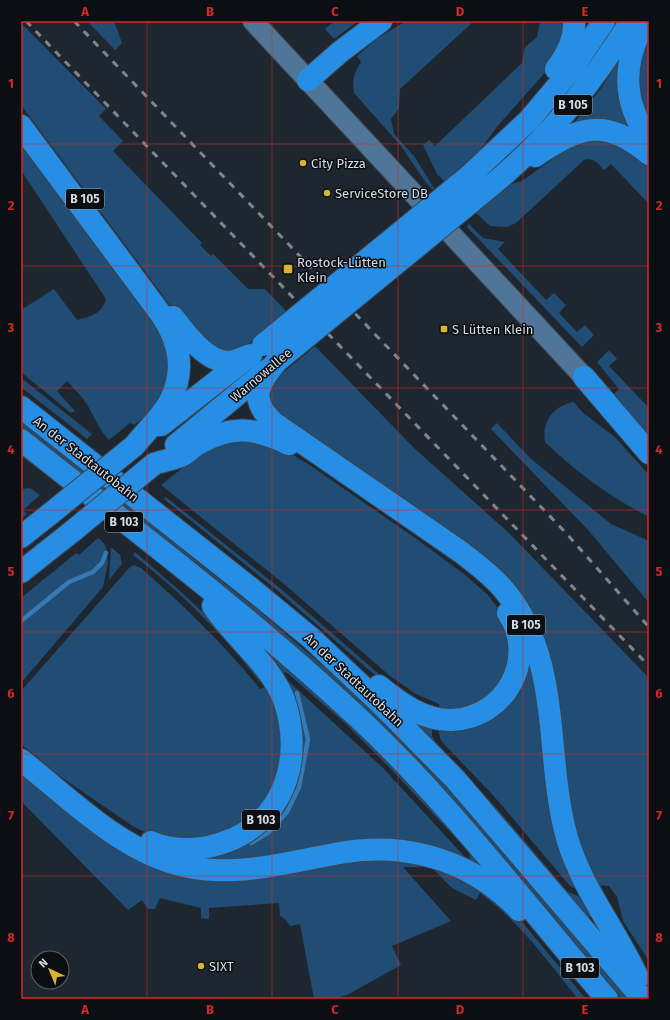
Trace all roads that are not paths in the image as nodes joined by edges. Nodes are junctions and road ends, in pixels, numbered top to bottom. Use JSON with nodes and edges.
{"nodes":[{"id":1,"x":253,"y":21,"type":"edge"},
{"id":2,"x":381,"y":21,"type":"edge"},
{"id":3,"x":574,"y":21,"type":"edge"},
{"id":4,"x":604,"y":21,"type":"edge"},
{"id":5,"x":631,"y":21,"type":"edge"},
{"id":6,"x":645,"y":21,"type":"edge"},
{"id":7,"x":308,"y":80,"type":"junction"},
{"id":8,"x":21,"y":113,"type":"edge"},
{"id":9,"x":21,"y":126,"type":"edge"},
{"id":10,"x":649,"y":139,"type":"edge"},
{"id":11,"x":507,"y":142,"type":"junction"},
{"id":12,"x":649,"y":154,"type":"edge"},
{"id":13,"x":501,"y":178,"type":"junction"},
{"id":14,"x":257,"y":350,"type":"junction"},
{"id":15,"x":277,"y":362,"type":"junction"},
{"id":16,"x":584,"y":377,"type":"joint"},
{"id":17,"x":21,"y":407,"type":"edge"},
{"id":18,"x":21,"y":440,"type":"edge"},
{"id":19,"x":135,"y":446,"type":"junction"},
{"id":20,"x":649,"y":453,"type":"edge"},
{"id":21,"x":154,"y":464,"type":"junction"},
{"id":22,"x":21,"y":537,"type":"edge"},
{"id":23,"x":21,"y":572,"type":"edge"},
{"id":24,"x":196,"y":580,"type":"junction"},
{"id":25,"x":311,"y":638,"type":"junction"},
{"id":26,"x":21,"y":749,"type":"edge"},
{"id":27,"x":21,"y":760,"type":"edge"},
{"id":28,"x":587,"y":976,"type":"junction"},
{"id":29,"x":607,"y":999,"type":"edge"},
{"id":30,"x":644,"y":999,"type":"edge"},
{"id":31,"x":648,"y":999,"type":"edge"}],
"edges":[{"from":1,"to":7,"type":"street"},
{"from":2,"to":7,"type":"highway"},
{"from":3,"to":11,"type":"highway"},
{"from":4,"to":11,"type":"highway","number":"B 105"},
{"from":5,"to":13,"type":"highway","number":"B 105"},
{"from":6,"to":10,"type":"highway"},
{"from":7,"to":16,"type":"street"},
{"from":8,"to":14,"type":"highway","number":"B 105"},
{"from":9,"to":19,"type":"highway"},
{"from":11,"to":14,"type":"highway","name":"Warnowallee","number":"B 105","bridge":true},
{"from":12,"to":13,"type":"highway"},
{"from":13,"to":15,"type":"highway","name":"Warnowallee","number":"B 105","bridge":true},
{"from":14,"to":19,"type":"highway","name":"Warnowallee","number":"B 105"},
{"from":15,"to":21,"type":"highway","name":"Warnowallee"},
{"from":15,"to":31,"type":"highway","number":"B 105"},
{"from":16,"to":20,"type":"highway"},
{"from":17,"to":25,"type":"highway","name":"An der Stadtautobahn","number":"B 103"},
{"from":18,"to":24,"type":"highway","name":"An der Stadtautobahn","number":"B 103"},
{"from":19,"to":22,"type":"highway","name":"Warnowallee","number":"B 105","bridge":true},
{"from":21,"to":23,"type":"highway","name":"Warnowallee","bridge":true},
{"from":21,"to":25,"type":"highway"},
{"from":24,"to":26,"type":"highway","number":"B 103"},
{"from":24,"to":28,"type":"highway","name":"An der Stadtautobahn","number":"B 103"},
{"from":25,"to":30,"type":"highway","name":"An der Stadtautobahn","number":"B 103"},
{"from":27,"to":28,"type":"highway"},
{"from":28,"to":29,"type":"highway","name":"An der Stadtautobahn","number":"B 103"}]}
